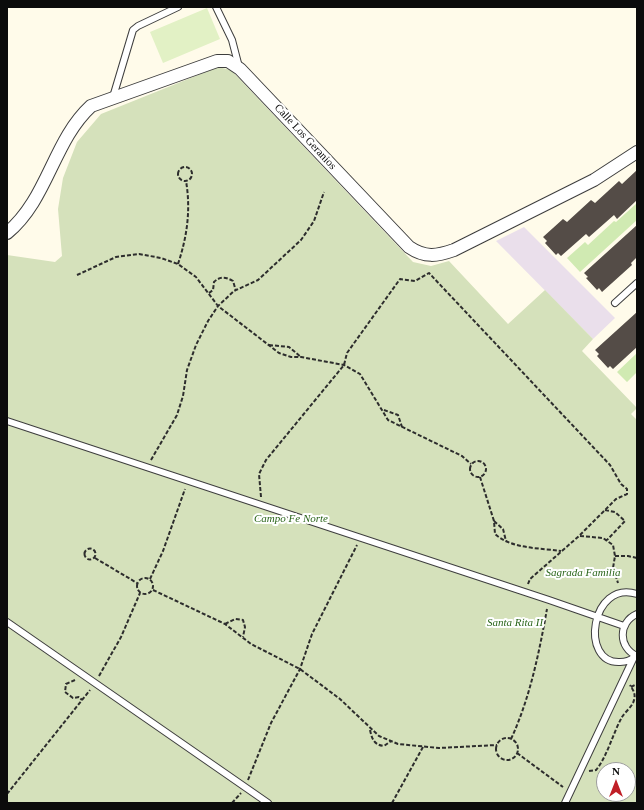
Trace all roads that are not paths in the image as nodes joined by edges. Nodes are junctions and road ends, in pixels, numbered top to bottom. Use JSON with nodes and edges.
{"nodes":[{"id":1,"x":178,"y":7,"type":"edge"},
{"id":2,"x":216,"y":7,"type":"edge"},
{"id":3,"x":240,"y":69,"type":"junction"},
{"id":4,"x":113,"y":97,"type":"junction"},
{"id":5,"x":637,"y":152,"type":"edge"},
{"id":6,"x":7,"y":233,"type":"edge"},
{"id":7,"x":637,"y":283,"type":"edge"},
{"id":8,"x":615,"y":303,"type":"dead end"},
{"id":9,"x":7,"y":421,"type":"edge"},
{"id":10,"x":637,"y":594,"type":"edge"},
{"id":11,"x":637,"y":614,"type":"edge"},
{"id":12,"x":598,"y":617,"type":"junction"},
{"id":13,"x":7,"y":622,"type":"edge"},
{"id":14,"x":624,"y":626,"type":"junction"},
{"id":15,"x":636,"y":656,"type":"edge"},
{"id":16,"x":268,"y":803,"type":"edge"},
{"id":17,"x":565,"y":803,"type":"edge"}],
"edges":[{"from":1,"to":4,"type":"lane"},
{"from":2,"to":3,"type":"lane"},
{"from":3,"to":4,"type":"street","name":"Calle Los Geranios"},
{"from":3,"to":5,"type":"street","name":"Calle Los Geranios"},
{"from":4,"to":6,"type":"street","name":"Calle Los Geranios"},
{"from":7,"to":8,"type":"lane"},
{"from":9,"to":12,"type":"lane"},
{"from":10,"to":12,"type":"lane"},
{"from":11,"to":14,"type":"lane"},
{"from":12,"to":14,"type":"lane"},
{"from":12,"to":15,"type":"lane"},
{"from":13,"to":16,"type":"lane"},
{"from":14,"to":15,"type":"lane"},
{"from":15,"to":17,"type":"lane"}]}
